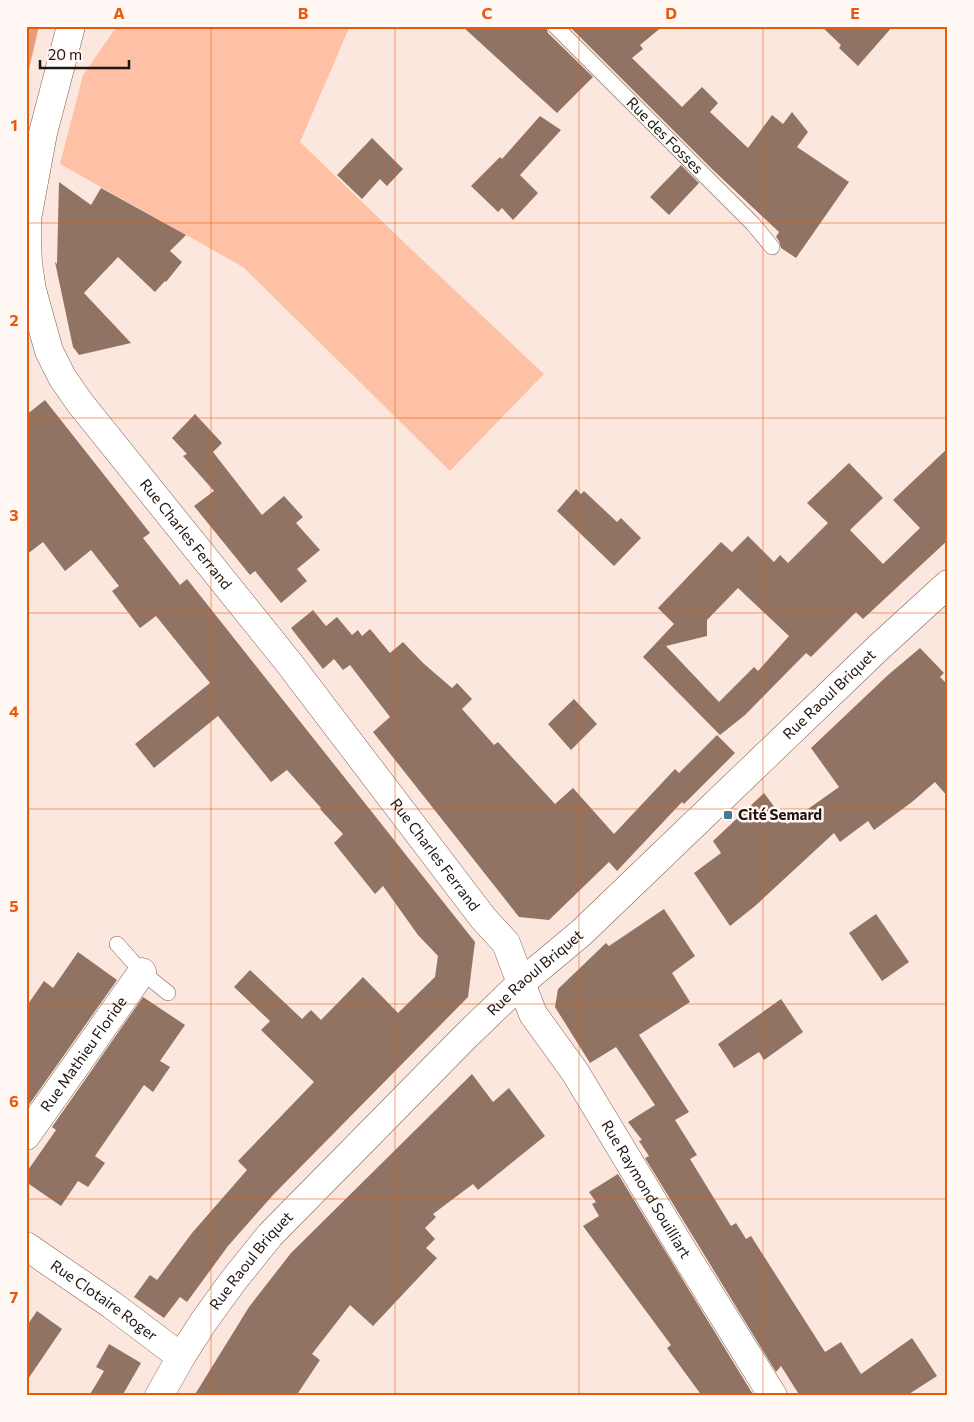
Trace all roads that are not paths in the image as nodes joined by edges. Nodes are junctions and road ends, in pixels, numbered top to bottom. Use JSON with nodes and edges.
{"nodes":[{"id":1,"x":71,"y":26,"type":"edge"},
{"id":2,"x":555,"y":26,"type":"edge"},
{"id":3,"x":772,"y":247,"type":"dead end"},
{"id":4,"x":948,"y":584,"type":"edge"},
{"id":5,"x":117,"y":944,"type":"dead end"},
{"id":6,"x":142,"y":972,"type":"junction"},
{"id":7,"x":521,"y":983,"type":"junction"},
{"id":8,"x":168,"y":993,"type":"dead end"},
{"id":9,"x":26,"y":1136,"type":"edge"},
{"id":10,"x":26,"y":1246,"type":"edge"},
{"id":11,"x":181,"y":1357,"type":"junction"},
{"id":12,"x":159,"y":1396,"type":"edge"},
{"id":13,"x":773,"y":1396,"type":"edge"}],
"edges":[{"from":1,"to":7,"type":"street","name":"Rue Charles Ferrand"},
{"from":2,"to":3,"type":"lane","name":"Rue des Fosses"},
{"from":4,"to":7,"type":"street","name":"Rue Raoul Briquet"},
{"from":5,"to":6,"type":"lane"},
{"from":6,"to":8,"type":"lane"},
{"from":6,"to":9,"type":"street","name":"Rue Mathieu Floride"},
{"from":7,"to":11,"type":"street","name":"Rue Raoul Briquet"},
{"from":7,"to":13,"type":"street","name":"Rue Raymond Souilliart"},
{"from":10,"to":11,"type":"street","name":"Rue Clotaire Roger"},
{"from":11,"to":12,"type":"street","name":"Rue Raoul Briquet"}]}
